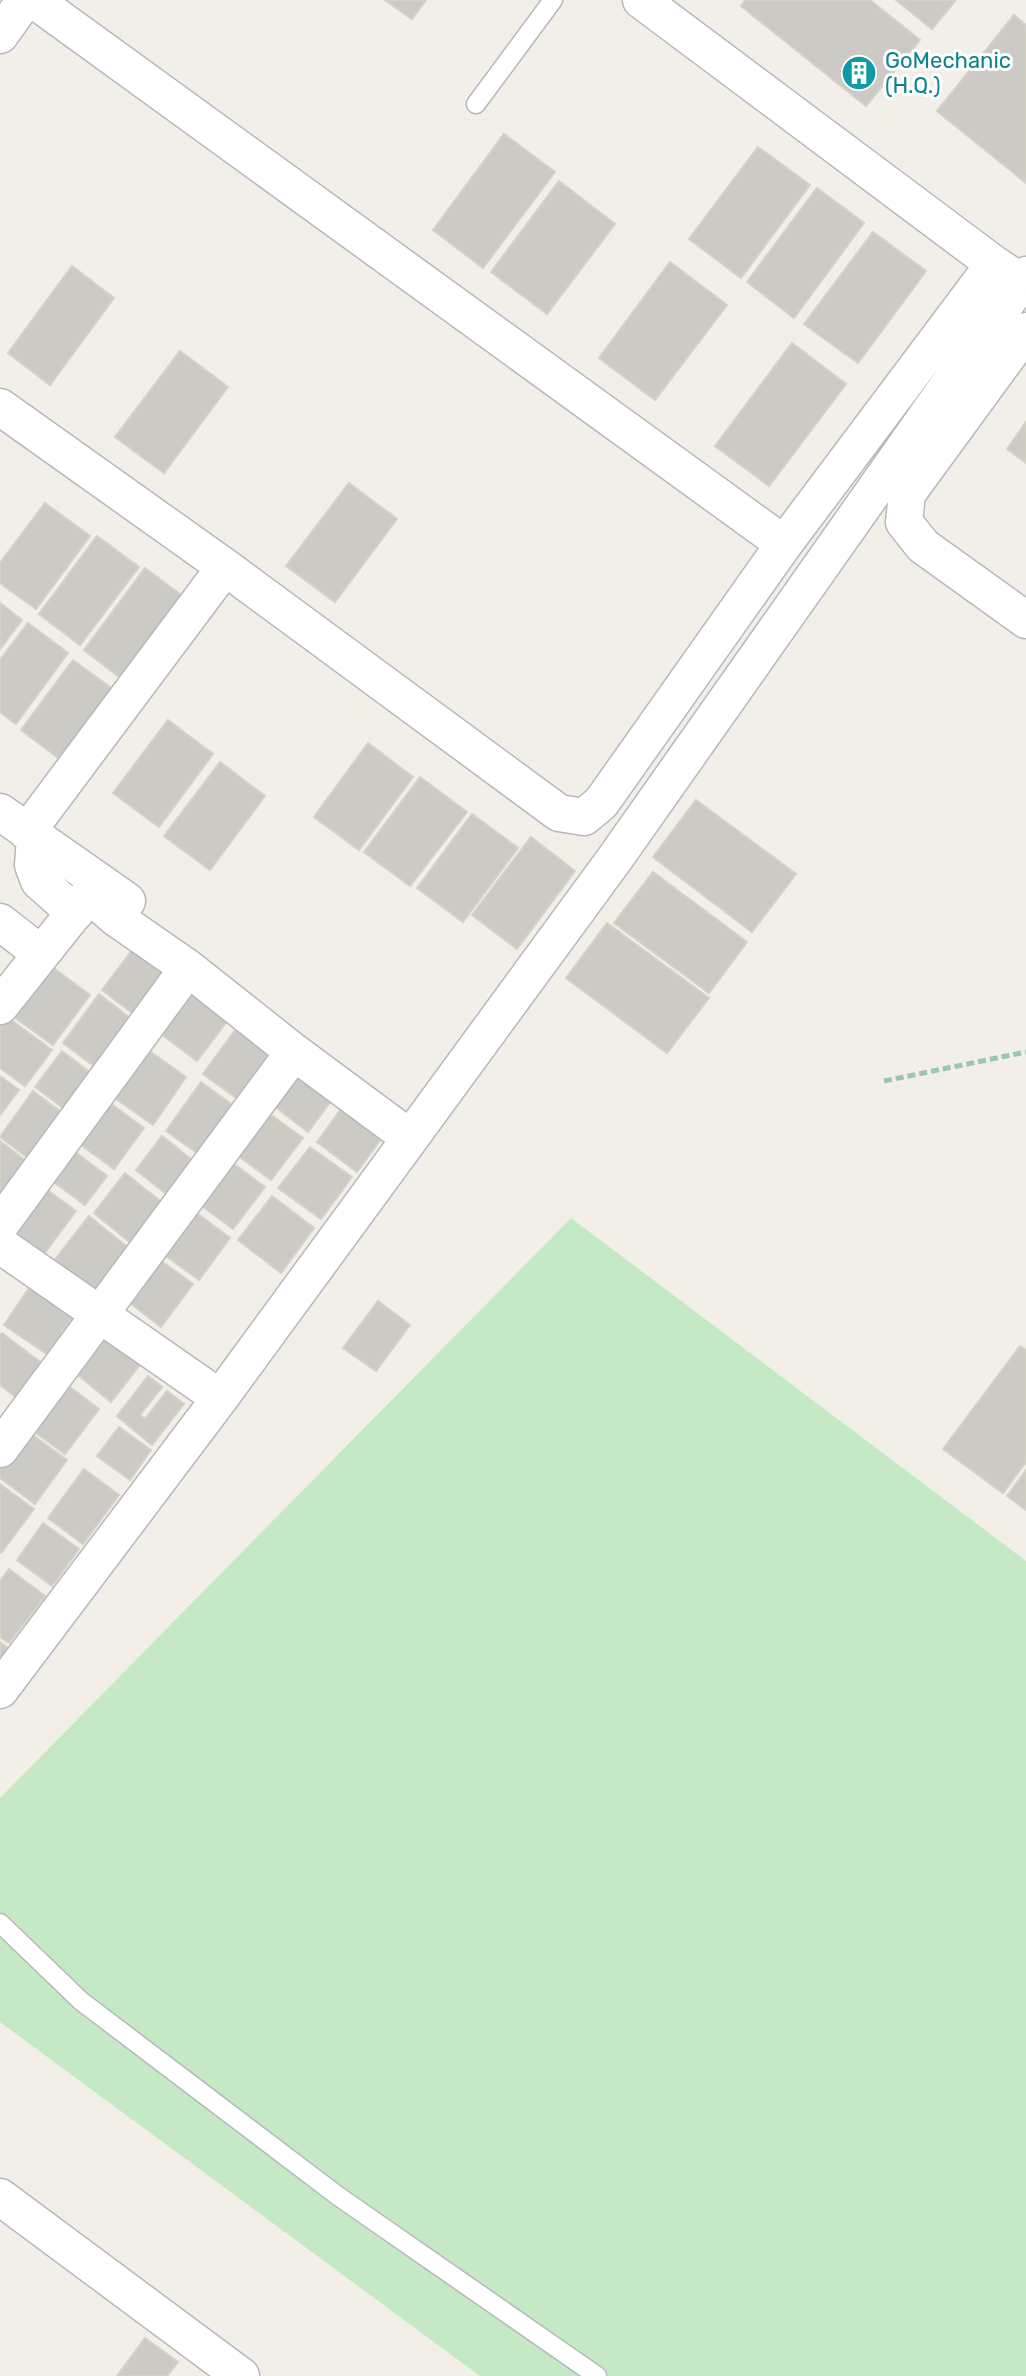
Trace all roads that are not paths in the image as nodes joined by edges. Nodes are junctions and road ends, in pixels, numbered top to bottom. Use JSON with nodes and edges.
{"nodes":[{"id":1,"x":25,"y":0,"type":"edge"},
{"id":2,"x":34,"y":0,"type":"edge"},
{"id":3,"x":553,"y":0,"type":"edge"},
{"id":4,"x":641,"y":0,"type":"edge"},
{"id":5,"x":685,"y":13,"type":"edge"},
{"id":6,"x":0,"y":35,"type":"edge"},
{"id":7,"x":476,"y":104,"type":"dead end"},
{"id":8,"x":1014,"y":274,"type":"edge"},
{"id":9,"x":1026,"y":331,"type":"edge"},
{"id":10,"x":0,"y":407,"type":"edge"},
{"id":11,"x":784,"y":544,"type":"junction"},
{"id":12,"x":225,"y":567,"type":"junction"},
{"id":13,"x":1026,"y":620,"type":"edge"},
{"id":14,"x":21,"y":828,"type":"edge"},
{"id":15,"x":75,"y":913,"type":"junction"},
{"id":16,"x":151,"y":918,"type":"dead end"},
{"id":17,"x":0,"y":922,"type":"edge"},
{"id":18,"x":41,"y":954,"type":"junction"},
{"id":19,"x":188,"y":968,"type":"junction"},
{"id":20,"x":0,"y":1006,"type":"edge"},
{"id":21,"x":294,"y":1052,"type":"junction"},
{"id":22,"x":410,"y":1138,"type":"junction"},
{"id":23,"x":0,"y":1225,"type":"edge"},
{"id":24,"x":0,"y":1245,"type":"edge"},
{"id":25,"x":99,"y":1313,"type":"junction"},
{"id":26,"x":220,"y":1398,"type":"junction"},
{"id":27,"x":0,"y":1449,"type":"edge"},
{"id":28,"x":0,"y":1690,"type":"edge"},
{"id":29,"x":0,"y":1923,"type":"edge"},
{"id":30,"x":0,"y":2197,"type":"edge"},
{"id":31,"x":241,"y":2376,"type":"edge"},
{"id":32,"x":597,"y":2376,"type":"edge"}],
"edges":[{"from":1,"to":6,"type":"street"},
{"from":2,"to":11,"type":"street"},
{"from":3,"to":7,"type":"lane"},
{"from":4,"to":5,"type":"street"},
{"from":5,"to":8,"type":"street"},
{"from":8,"to":11,"type":"street"},
{"from":8,"to":22,"type":"street"},
{"from":9,"to":13,"type":"street"},
{"from":10,"to":12,"type":"street"},
{"from":11,"to":12,"type":"street"},
{"from":12,"to":14,"type":"street"},
{"from":14,"to":15,"type":"street"},
{"from":14,"to":16,"type":"street"},
{"from":15,"to":18,"type":"street"},
{"from":15,"to":19,"type":"street"},
{"from":17,"to":18,"type":"street"},
{"from":18,"to":20,"type":"street"},
{"from":19,"to":21,"type":"street"},
{"from":19,"to":23,"type":"street"},
{"from":21,"to":22,"type":"street"},
{"from":21,"to":25,"type":"street"},
{"from":22,"to":26,"type":"street"},
{"from":24,"to":25,"type":"street"},
{"from":25,"to":26,"type":"street"},
{"from":25,"to":27,"type":"street"},
{"from":26,"to":28,"type":"street"},
{"from":29,"to":32,"type":"lane"},
{"from":30,"to":31,"type":"street"}]}
